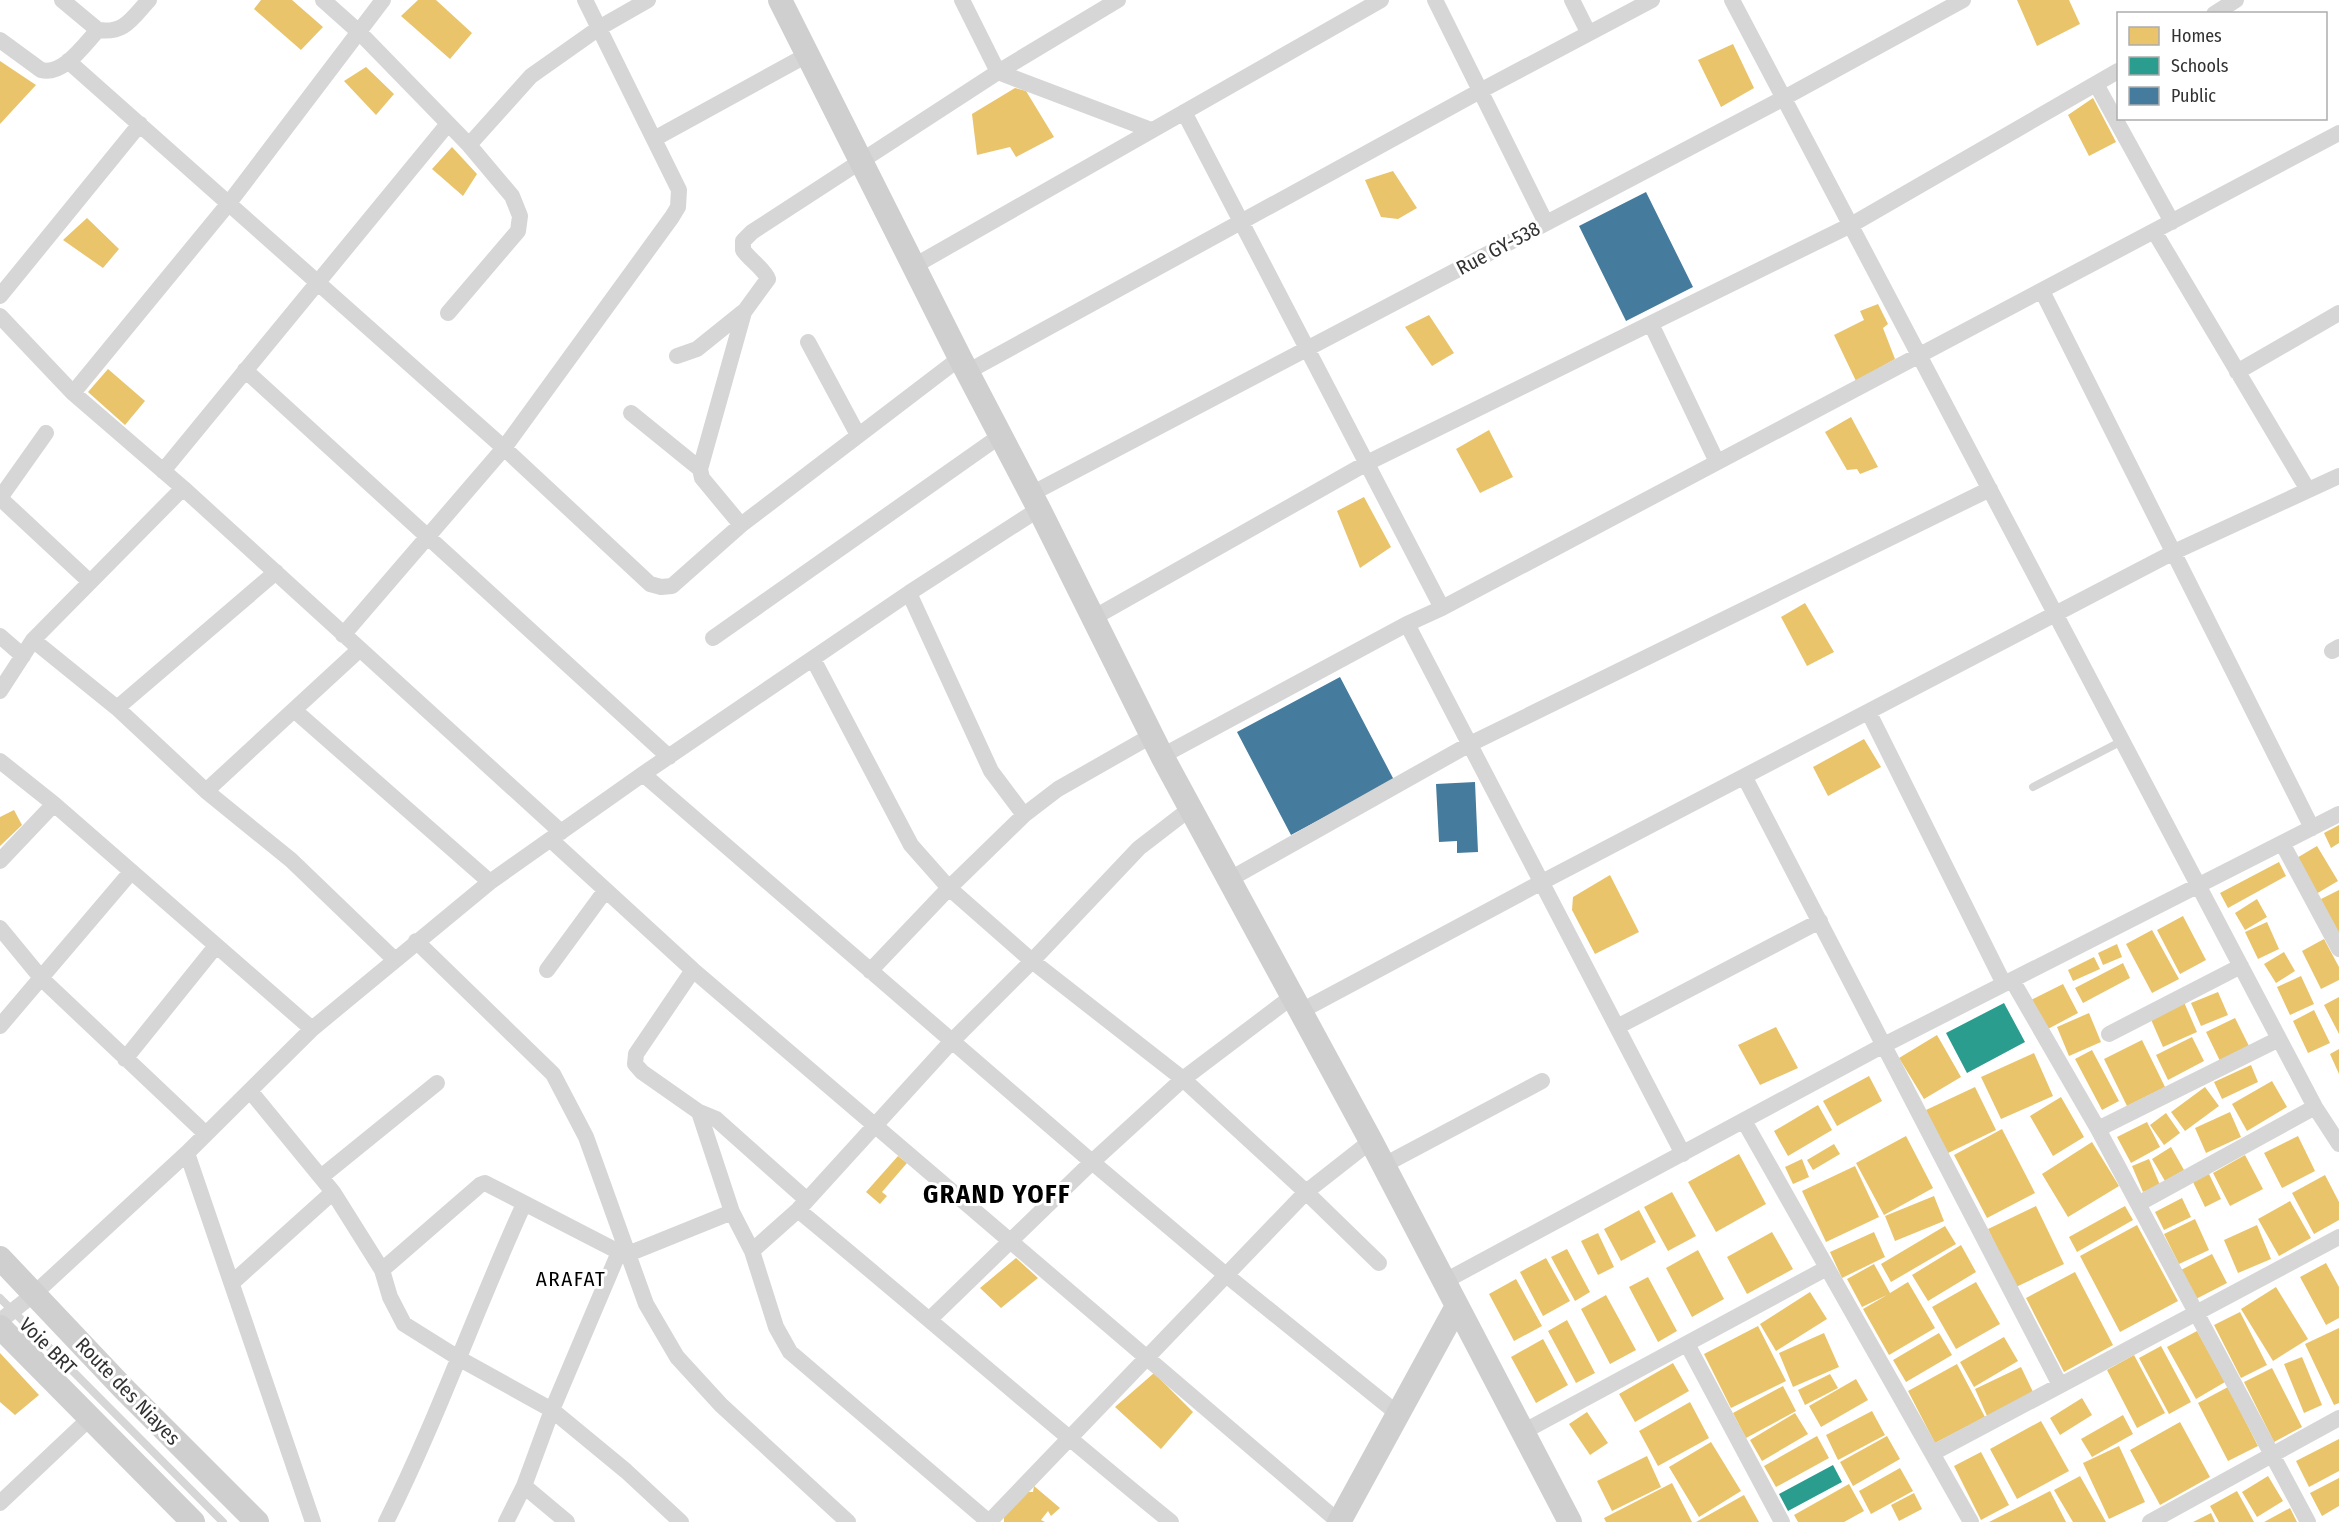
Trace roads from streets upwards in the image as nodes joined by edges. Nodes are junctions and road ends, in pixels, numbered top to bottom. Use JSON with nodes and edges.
{"nodes":[{"id":1,"x":62,"y":0,"type":"edge"},
{"id":2,"x":148,"y":0,"type":"edge"},
{"id":3,"x":323,"y":0,"type":"edge"},
{"id":4,"x":383,"y":0,"type":"edge"},
{"id":5,"x":585,"y":0,"type":"edge"},
{"id":6,"x":648,"y":0,"type":"edge"},
{"id":7,"x":780,"y":0,"type":"edge"},
{"id":8,"x":962,"y":0,"type":"edge"},
{"id":9,"x":1118,"y":0,"type":"edge"},
{"id":10,"x":1381,"y":0,"type":"edge"},
{"id":11,"x":1435,"y":0,"type":"edge"},
{"id":12,"x":1572,"y":0,"type":"edge"},
{"id":13,"x":1652,"y":0,"type":"edge"},
{"id":14,"x":1732,"y":0,"type":"edge"},
{"id":15,"x":1963,"y":0,"type":"edge"},
{"id":16,"x":2236,"y":0,"type":"edge"},
{"id":17,"x":2217,"y":12,"type":"edge"},
{"id":18,"x":599,"y":28,"type":"junction"},
{"id":19,"x":98,"y":30,"type":"junction"},
{"id":20,"x":1588,"y":32,"type":"junction"},
{"id":21,"x":360,"y":33,"type":"junction"},
{"id":22,"x":0,"y":40,"type":"edge"},
{"id":23,"x":807,"y":55,"type":"junction"},
{"id":24,"x":69,"y":61,"type":"junction"},
{"id":25,"x":998,"y":72,"type":"junction"},
{"id":26,"x":2117,"y":72,"type":"edge"},
{"id":27,"x":2096,"y":84,"type":"junction"},
{"id":28,"x":1480,"y":91,"type":"junction"},
{"id":29,"x":1784,"y":98,"type":"junction"},
{"id":30,"x":1184,"y":112,"type":"junction"},
{"id":31,"x":140,"y":124,"type":"junction"},
{"id":32,"x":447,"y":125,"type":"junction"},
{"id":33,"x":1151,"y":130,"type":"junction"},
{"id":34,"x":2339,"y":133,"type":"edge"},
{"id":35,"x":654,"y":139,"type":"junction"},
{"id":36,"x":469,"y":146,"type":"junction"},
{"id":37,"x":861,"y":162,"type":"junction"},
{"id":38,"x":229,"y":203,"type":"junction"},
{"id":39,"x":1241,"y":222,"type":"junction"},
{"id":40,"x":2172,"y":222,"type":"junction"},
{"id":41,"x":1546,"y":223,"type":"junction"},
{"id":42,"x":1851,"y":225,"type":"junction"},
{"id":43,"x":2154,"y":231,"type":"junction"},
{"id":44,"x":914,"y":266,"type":"junction"},
{"id":45,"x":317,"y":281,"type":"junction"},
{"id":46,"x":2042,"y":291,"type":"junction"},
{"id":47,"x":0,"y":296,"type":"edge"},
{"id":48,"x":744,"y":312,"type":"junction"},
{"id":49,"x":448,"y":313,"type":"dead end"},
{"id":50,"x":2339,"y":313,"type":"edge"},
{"id":51,"x":0,"y":316,"type":"edge"},
{"id":52,"x":1651,"y":324,"type":"junction"},
{"id":53,"x":808,"y":342,"type":"dead end"},
{"id":54,"x":1307,"y":348,"type":"junction"},
{"id":55,"x":1920,"y":355,"type":"junction"},
{"id":56,"x":677,"y":356,"type":"dead end"},
{"id":57,"x":964,"y":365,"type":"junction"},
{"id":58,"x":245,"y":370,"type":"junction"},
{"id":59,"x":2237,"y":372,"type":"junction"},
{"id":60,"x":73,"y":393,"type":"junction"},
{"id":61,"x":631,"y":414,"type":"dead end"},
{"id":62,"x":46,"y":433,"type":"dead end"},
{"id":63,"x":858,"y":435,"type":"junction"},
{"id":64,"x":1000,"y":436,"type":"junction"},
{"id":65,"x":504,"y":448,"type":"junction"},
{"id":66,"x":1717,"y":462,"type":"junction"},
{"id":67,"x":1367,"y":463,"type":"junction"},
{"id":68,"x":700,"y":469,"type":"junction"},
{"id":69,"x":163,"y":471,"type":"junction"},
{"id":70,"x":2339,"y":476,"type":"edge"},
{"id":71,"x":183,"y":488,"type":"junction"},
{"id":72,"x":1990,"y":489,"type":"junction"},
{"id":73,"x":2308,"y":490,"type":"junction"},
{"id":74,"x":0,"y":498,"type":"edge"},
{"id":75,"x":1035,"y":501,"type":"junction"},
{"id":76,"x":741,"y":525,"type":"junction"},
{"id":77,"x":428,"y":537,"type":"junction"},
{"id":78,"x":2174,"y":552,"type":"junction"},
{"id":79,"x":276,"y":572,"type":"junction"},
{"id":80,"x":90,"y":582,"type":"junction"},
{"id":81,"x":909,"y":593,"type":"junction"},
{"id":82,"x":1442,"y":608,"type":"junction"},
{"id":83,"x":2056,"y":614,"type":"junction"},
{"id":84,"x":1093,"y":618,"type":"junction"},
{"id":85,"x":1407,"y":624,"type":"junction"},
{"id":86,"x":343,"y":635,"type":"junction"},
{"id":87,"x":0,"y":636,"type":"edge"},
{"id":88,"x":713,"y":638,"type":"dead end"},
{"id":89,"x":33,"y":640,"type":"junction"},
{"id":90,"x":360,"y":649,"type":"junction"},
{"id":91,"x":23,"y":656,"type":"junction"},
{"id":92,"x":813,"y":659,"type":"junction"},
{"id":93,"x":0,"y":691,"type":"edge"},
{"id":94,"x":117,"y":708,"type":"junction"},
{"id":95,"x":294,"y":710,"type":"junction"},
{"id":96,"x":1869,"y":712,"type":"junction"},
{"id":97,"x":1470,"y":744,"type":"junction"},
{"id":98,"x":1156,"y":746,"type":"junction"},
{"id":99,"x":669,"y":757,"type":"junction"},
{"id":100,"x":0,"y":761,"type":"edge"},
{"id":101,"x":643,"y":774,"type":"junction"},
{"id":102,"x":1745,"y":778,"type":"junction"},
{"id":103,"x":206,"y":791,"type":"junction"},
{"id":104,"x":54,"y":804,"type":"junction"},
{"id":105,"x":1191,"y":808,"type":"junction"},
{"id":106,"x":2339,"y":814,"type":"edge"},
{"id":107,"x":1024,"y":815,"type":"junction"},
{"id":108,"x":2312,"y":828,"type":"junction"},
{"id":109,"x":556,"y":836,"type":"junction"},
{"id":110,"x":2282,"y":843,"type":"junction"},
{"id":111,"x":0,"y":861,"type":"edge"},
{"id":112,"x":131,"y":872,"type":"junction"},
{"id":113,"x":1230,"y":879,"type":"junction"},
{"id":114,"x":490,"y":882,"type":"junction"},
{"id":115,"x":1542,"y":882,"type":"junction"},
{"id":116,"x":2199,"y":885,"type":"junction"},
{"id":117,"x":949,"y":888,"type":"junction"},
{"id":118,"x":605,"y":891,"type":"junction"},
{"id":119,"x":1820,"y":921,"type":"junction"},
{"id":120,"x":0,"y":928,"type":"edge"},
{"id":121,"x":416,"y":941,"type":"junction"},
{"id":122,"x":216,"y":946,"type":"junction"},
{"id":123,"x":2339,"y":949,"type":"edge"},
{"id":124,"x":395,"y":960,"type":"junction"},
{"id":125,"x":1032,"y":961,"type":"junction"},
{"id":126,"x":2241,"y":966,"type":"junction"},
{"id":127,"x":547,"y":970,"type":"dead end"},
{"id":128,"x":693,"y":970,"type":"junction"},
{"id":129,"x":870,"y":971,"type":"junction"},
{"id":130,"x":42,"y":979,"type":"junction"},
{"id":131,"x":2008,"y":982,"type":"junction"},
{"id":132,"x":1297,"y":1004,"type":"junction"},
{"id":133,"x":0,"y":1026,"type":"edge"},
{"id":134,"x":1617,"y":1027,"type":"junction"},
{"id":135,"x":312,"y":1029,"type":"junction"},
{"id":136,"x":2109,"y":1034,"type":"dead end"},
{"id":137,"x":2279,"y":1039,"type":"junction"},
{"id":138,"x":951,"y":1042,"type":"junction"},
{"id":139,"x":1884,"y":1045,"type":"junction"},
{"id":140,"x":125,"y":1059,"type":"junction"},
{"id":141,"x":1183,"y":1079,"type":"junction"},
{"id":142,"x":1542,"y":1081,"type":"dead end"},
{"id":143,"x":438,"y":1083,"type":"dead end"},
{"id":144,"x":251,"y":1092,"type":"junction"},
{"id":145,"x":2315,"y":1107,"type":"junction"},
{"id":146,"x":699,"y":1112,"type":"junction"},
{"id":147,"x":1744,"y":1121,"type":"junction"},
{"id":148,"x":874,"y":1126,"type":"junction"},
{"id":149,"x":2098,"y":1129,"type":"junction"},
{"id":150,"x":207,"y":1134,"type":"junction"},
{"id":151,"x":1371,"y":1141,"type":"junction"},
{"id":152,"x":2339,"y":1144,"type":"edge"},
{"id":153,"x":187,"y":1153,"type":"junction"},
{"id":154,"x":1683,"y":1154,"type":"junction"},
{"id":155,"x":1092,"y":1162,"type":"junction"},
{"id":156,"x":1384,"y":1164,"type":"junction"},
{"id":157,"x":321,"y":1177,"type":"junction"},
{"id":158,"x":333,"y":1192,"type":"junction"},
{"id":159,"x":1306,"y":1192,"type":"junction"},
{"id":160,"x":524,"y":1204,"type":"junction"},
{"id":161,"x":2138,"y":1204,"type":"junction"},
{"id":162,"x":803,"y":1205,"type":"junction"},
{"id":163,"x":732,"y":1212,"type":"junction"},
{"id":164,"x":2339,"y":1237,"type":"edge"},
{"id":165,"x":1012,"y":1242,"type":"junction"},
{"id":166,"x":752,"y":1251,"type":"junction"},
{"id":167,"x":623,"y":1253,"type":"junction"},
{"id":168,"x":0,"y":1258,"type":"edge"},
{"id":169,"x":1379,"y":1263,"type":"dead end"},
{"id":170,"x":1827,"y":1268,"type":"junction"},
{"id":171,"x":382,"y":1270,"type":"junction"},
{"id":172,"x":1226,"y":1275,"type":"junction"},
{"id":173,"x":1445,"y":1281,"type":"junction"},
{"id":174,"x":233,"y":1282,"type":"junction"},
{"id":175,"x":34,"y":1294,"type":"junction"},
{"id":176,"x":1458,"y":1306,"type":"junction"},
{"id":177,"x":2196,"y":1313,"type":"junction"},
{"id":178,"x":930,"y":1319,"type":"junction"},
{"id":179,"x":4,"y":1320,"type":"edge"},
{"id":180,"x":1687,"y":1344,"type":"junction"},
{"id":181,"x":1148,"y":1356,"type":"junction"},
{"id":182,"x":460,"y":1359,"type":"junction"},
{"id":183,"x":2060,"y":1385,"type":"junction"},
{"id":184,"x":552,"y":1410,"type":"junction"},
{"id":185,"x":1398,"y":1414,"type":"junction"},
{"id":186,"x":2339,"y":1418,"type":"edge"},
{"id":187,"x":90,"y":1419,"type":"junction"},
{"id":188,"x":1523,"y":1432,"type":"junction"},
{"id":189,"x":1068,"y":1439,"type":"junction"},
{"id":190,"x":1933,"y":1453,"type":"junction"},
{"id":191,"x":2272,"y":1455,"type":"junction"},
{"id":192,"x":524,"y":1486,"type":"junction"},
{"id":193,"x":0,"y":1503,"type":"edge"},
{"id":194,"x":193,"y":1522,"type":"edge"},
{"id":195,"x":257,"y":1522,"type":"edge"},
{"id":196,"x":313,"y":1522,"type":"edge"},
{"id":197,"x":386,"y":1522,"type":"edge"},
{"id":198,"x":506,"y":1522,"type":"edge"},
{"id":199,"x":567,"y":1522,"type":"edge"},
{"id":200,"x":681,"y":1522,"type":"edge"},
{"id":201,"x":848,"y":1522,"type":"edge"},
{"id":202,"x":1171,"y":1522,"type":"edge"},
{"id":203,"x":1339,"y":1522,"type":"edge"},
{"id":204,"x":1570,"y":1522,"type":"edge"},
{"id":205,"x":1782,"y":1522,"type":"edge"},
{"id":206,"x":1971,"y":1522,"type":"edge"},
{"id":207,"x":2150,"y":1522,"type":"edge"},
{"id":208,"x":2308,"y":1522,"type":"edge"}],
"edges":[{"from":1,"to":19,"type":"street"},
{"from":2,"to":19,"type":"street"},
{"from":3,"to":21,"type":"street"},
{"from":4,"to":21,"type":"street"},
{"from":5,"to":18,"type":"street"},
{"from":6,"to":18,"type":"street"},
{"from":7,"to":23,"type":"street"},
{"from":8,"to":25,"type":"street"},
{"from":9,"to":25,"type":"street"},
{"from":10,"to":30,"type":"street"},
{"from":11,"to":28,"type":"street"},
{"from":12,"to":20,"type":"street"},
{"from":13,"to":20,"type":"street"},
{"from":14,"to":29,"type":"street"},
{"from":15,"to":29,"type":"street","name":"Rue GY-538"},
{"from":16,"to":17,"type":"street"},
{"from":18,"to":35,"type":"street"},
{"from":18,"to":36,"type":"street"},
{"from":19,"to":24,"type":"street"},
{"from":20,"to":28,"type":"street"},
{"from":21,"to":32,"type":"street"},
{"from":21,"to":38,"type":"street"},
{"from":22,"to":24,"type":"street"},
{"from":23,"to":35,"type":"street"},
{"from":23,"to":37,"type":"street"},
{"from":24,"to":31,"type":"street"},
{"from":25,"to":33,"type":"street"},
{"from":25,"to":37,"type":"street"},
{"from":26,"to":27,"type":"street"},
{"from":27,"to":40,"type":"street"},
{"from":27,"to":42,"type":"street"},
{"from":28,"to":39,"type":"street"},
{"from":28,"to":41,"type":"street"},
{"from":29,"to":41,"type":"street","name":"Rue GY-538"},
{"from":29,"to":42,"type":"street"},
{"from":30,"to":33,"type":"street"},
{"from":30,"to":39,"type":"street"},
{"from":31,"to":38,"type":"street"},
{"from":31,"to":47,"type":"street"},
{"from":32,"to":36,"type":"street"},
{"from":32,"to":45,"type":"street"},
{"from":33,"to":44,"type":"street"},
{"from":34,"to":40,"type":"street"},
{"from":35,"to":65,"type":"street"},
{"from":36,"to":49,"type":"street"},
{"from":37,"to":44,"type":"street"},
{"from":37,"to":48,"type":"street"},
{"from":38,"to":45,"type":"street"},
{"from":38,"to":60,"type":"street"},
{"from":39,"to":54,"type":"street"},
{"from":39,"to":57,"type":"street"},
{"from":40,"to":43,"type":"street"},
{"from":41,"to":54,"type":"street","name":"Rue GY-538"},
{"from":42,"to":52,"type":"street"},
{"from":42,"to":55,"type":"street"},
{"from":43,"to":46,"type":"street"},
{"from":43,"to":59,"type":"street"},
{"from":44,"to":57,"type":"street"},
{"from":45,"to":58,"type":"street"},
{"from":45,"to":65,"type":"street"},
{"from":46,"to":55,"type":"street"},
{"from":46,"to":78,"type":"street"},
{"from":48,"to":56,"type":"street"},
{"from":48,"to":68,"type":"street"},
{"from":50,"to":59,"type":"street"},
{"from":51,"to":60,"type":"street"},
{"from":52,"to":66,"type":"street"},
{"from":52,"to":67,"type":"street"},
{"from":53,"to":63,"type":"street"},
{"from":54,"to":67,"type":"street"},
{"from":54,"to":75,"type":"street","name":"Rue GY-538"},
{"from":55,"to":66,"type":"street"},
{"from":55,"to":72,"type":"street"},
{"from":57,"to":63,"type":"street"},
{"from":57,"to":64,"type":"street"},
{"from":58,"to":69,"type":"street"},
{"from":58,"to":77,"type":"street"},
{"from":59,"to":73,"type":"street"},
{"from":60,"to":69,"type":"street"},
{"from":61,"to":68,"type":"street"},
{"from":62,"to":74,"type":"street"},
{"from":63,"to":76,"type":"street"},
{"from":64,"to":75,"type":"street"},
{"from":64,"to":88,"type":"street"},
{"from":65,"to":76,"type":"street"},
{"from":65,"to":77,"type":"street"},
{"from":66,"to":82,"type":"street"},
{"from":67,"to":82,"type":"street"},
{"from":67,"to":84,"type":"street"},
{"from":68,"to":76,"type":"street"},
{"from":69,"to":71,"type":"street"},
{"from":70,"to":73,"type":"street"},
{"from":71,"to":79,"type":"street"},
{"from":71,"to":80,"type":"street"},
{"from":72,"to":83,"type":"street"},
{"from":72,"to":97,"type":"street"},
{"from":73,"to":78,"type":"street"},
{"from":74,"to":80,"type":"street"},
{"from":75,"to":81,"type":"street","name":"Rue GY-538"},
{"from":75,"to":84,"type":"street"},
{"from":77,"to":86,"type":"street"},
{"from":77,"to":99,"type":"street"},
{"from":78,"to":83,"type":"street"},
{"from":78,"to":108,"type":"street"},
{"from":79,"to":86,"type":"street"},
{"from":79,"to":94,"type":"street"},
{"from":80,"to":89,"type":"street"},
{"from":81,"to":92,"type":"street","name":"Rue GY-538"},
{"from":81,"to":107,"type":"street"},
{"from":82,"to":85,"type":"street"},
{"from":83,"to":96,"type":"street"},
{"from":83,"to":116,"type":"street"},
{"from":84,"to":98,"type":"street"},
{"from":85,"to":97,"type":"street"},
{"from":85,"to":98,"type":"street"},
{"from":86,"to":90,"type":"street"},
{"from":87,"to":91,"type":"street"},
{"from":89,"to":91,"type":"street"},
{"from":89,"to":94,"type":"street"},
{"from":90,"to":95,"type":"street"},
{"from":90,"to":109,"type":"street"},
{"from":91,"to":93,"type":"street"},
{"from":92,"to":99,"type":"street","name":"Rue GY-538"},
{"from":92,"to":117,"type":"street"},
{"from":94,"to":103,"type":"street"},
{"from":95,"to":103,"type":"street"},
{"from":95,"to":114,"type":"street"},
{"from":96,"to":102,"type":"street"},
{"from":96,"to":131,"type":"street"},
{"from":97,"to":113,"type":"street"},
{"from":97,"to":115,"type":"street"},
{"from":98,"to":105,"type":"street"},
{"from":98,"to":107,"type":"street"},
{"from":99,"to":101,"type":"street","name":"Rue GY-538"},
{"from":100,"to":104,"type":"street"},
{"from":101,"to":109,"type":"street","name":"Rue GY-538"},
{"from":101,"to":129,"type":"street"},
{"from":102,"to":115,"type":"street"},
{"from":102,"to":119,"type":"street"},
{"from":103,"to":124,"type":"street"},
{"from":104,"to":111,"type":"street"},
{"from":104,"to":112,"type":"street"},
{"from":105,"to":113,"type":"street"},
{"from":105,"to":125,"type":"street"},
{"from":106,"to":108,"type":"street"},
{"from":107,"to":117,"type":"street"},
{"from":108,"to":110,"type":"street"},
{"from":109,"to":114,"type":"street","name":"Rue GY-538"},
{"from":109,"to":118,"type":"street"},
{"from":110,"to":116,"type":"street"},
{"from":110,"to":123,"type":"street"},
{"from":112,"to":122,"type":"street"},
{"from":112,"to":130,"type":"street"},
{"from":113,"to":132,"type":"street"},
{"from":114,"to":121,"type":"street","name":"Rue GY-538"},
{"from":115,"to":132,"type":"street"},
{"from":115,"to":134,"type":"street"},
{"from":116,"to":126,"type":"street"},
{"from":116,"to":131,"type":"street"},
{"from":117,"to":125,"type":"street"},
{"from":117,"to":129,"type":"street"},
{"from":118,"to":127,"type":"street"},
{"from":118,"to":128,"type":"street"},
{"from":119,"to":134,"type":"street"},
{"from":119,"to":139,"type":"street"},
{"from":120,"to":130,"type":"street"},
{"from":121,"to":124,"type":"street","name":"Rue GY-538"},
{"from":121,"to":167,"type":"street"},
{"from":122,"to":135,"type":"street"},
{"from":122,"to":140,"type":"street"},
{"from":124,"to":135,"type":"street","name":"Rue GY-538"},
{"from":125,"to":138,"type":"street"},
{"from":125,"to":141,"type":"street"},
{"from":126,"to":136,"type":"street"},
{"from":126,"to":137,"type":"street"},
{"from":128,"to":146,"type":"street"},
{"from":128,"to":148,"type":"street"},
{"from":129,"to":138,"type":"street"},
{"from":130,"to":133,"type":"street"},
{"from":130,"to":140,"type":"street"},
{"from":131,"to":139,"type":"street"},
{"from":131,"to":149,"type":"street"},
{"from":132,"to":141,"type":"street"},
{"from":132,"to":151,"type":"street"},
{"from":134,"to":154,"type":"street"},
{"from":135,"to":144,"type":"street","name":"Rue GY-538"},
{"from":137,"to":145,"type":"street"},
{"from":137,"to":149,"type":"street"},
{"from":138,"to":148,"type":"street"},
{"from":138,"to":155,"type":"street"},
{"from":139,"to":147,"type":"street"},
{"from":139,"to":183,"type":"street"},
{"from":140,"to":150,"type":"street"},
{"from":141,"to":155,"type":"street"},
{"from":141,"to":159,"type":"street"},
{"from":142,"to":156,"type":"street"},
{"from":143,"to":157,"type":"street"},
{"from":144,"to":150,"type":"street","name":"Rue GY-538"},
{"from":144,"to":157,"type":"street"},
{"from":145,"to":152,"type":"street"},
{"from":145,"to":161,"type":"street"},
{"from":146,"to":162,"type":"street"},
{"from":146,"to":163,"type":"street"},
{"from":147,"to":154,"type":"street"},
{"from":147,"to":170,"type":"street"},
{"from":148,"to":162,"type":"street"},
{"from":148,"to":165,"type":"street"},
{"from":149,"to":161,"type":"street"},
{"from":150,"to":153,"type":"street","name":"Rue GY-538"},
{"from":151,"to":156,"type":"street"},
{"from":151,"to":159,"type":"street"},
{"from":153,"to":174,"type":"street"},
{"from":153,"to":175,"type":"street","name":"Rue GY-538"},
{"from":154,"to":173,"type":"street"},
{"from":155,"to":165,"type":"street"},
{"from":155,"to":172,"type":"street"},
{"from":156,"to":173,"type":"street"},
{"from":157,"to":158,"type":"street"},
{"from":158,"to":171,"type":"street"},
{"from":158,"to":174,"type":"street"},
{"from":159,"to":169,"type":"street"},
{"from":159,"to":172,"type":"street"},
{"from":160,"to":167,"type":"street"},
{"from":160,"to":171,"type":"street"},
{"from":160,"to":182,"type":"street"},
{"from":161,"to":177,"type":"street"},
{"from":162,"to":166,"type":"street"},
{"from":162,"to":178,"type":"street"},
{"from":163,"to":166,"type":"street"},
{"from":163,"to":167,"type":"street"},
{"from":164,"to":177,"type":"street"},
{"from":165,"to":178,"type":"street"},
{"from":165,"to":181,"type":"street"},
{"from":166,"to":189,"type":"street"},
{"from":167,"to":184,"type":"street"},
{"from":167,"to":201,"type":"street"},
{"from":168,"to":175,"type":"street","name":"Route des Niayes"},
{"from":170,"to":180,"type":"street"},
{"from":170,"to":190,"type":"street"},
{"from":171,"to":182,"type":"street"},
{"from":172,"to":181,"type":"street"},
{"from":172,"to":185,"type":"street"},
{"from":173,"to":176,"type":"street"},
{"from":174,"to":196,"type":"street"},
{"from":175,"to":179,"type":"street","name":"Rue GY-538"},
{"from":175,"to":195,"type":"street","name":"Route des Niayes"},
{"from":176,"to":185,"type":"street"},
{"from":176,"to":188,"type":"street"},
{"from":177,"to":183,"type":"street"},
{"from":177,"to":191,"type":"street"},
{"from":178,"to":189,"type":"street"},
{"from":179,"to":187,"type":"street"},
{"from":180,"to":188,"type":"street"},
{"from":180,"to":205,"type":"street"},
{"from":181,"to":189,"type":"street"},
{"from":181,"to":203,"type":"street"},
{"from":182,"to":184,"type":"street"},
{"from":182,"to":197,"type":"street"},
{"from":183,"to":190,"type":"street"},
{"from":184,"to":192,"type":"street"},
{"from":184,"to":200,"type":"street"},
{"from":185,"to":203,"type":"street"},
{"from":186,"to":191,"type":"street"},
{"from":187,"to":193,"type":"street"},
{"from":187,"to":194,"type":"street"},
{"from":188,"to":204,"type":"street"},
{"from":189,"to":202,"type":"street"},
{"from":190,"to":206,"type":"street"},
{"from":191,"to":207,"type":"street"},
{"from":191,"to":208,"type":"street"},
{"from":192,"to":198,"type":"street"},
{"from":192,"to":199,"type":"street"}]}
